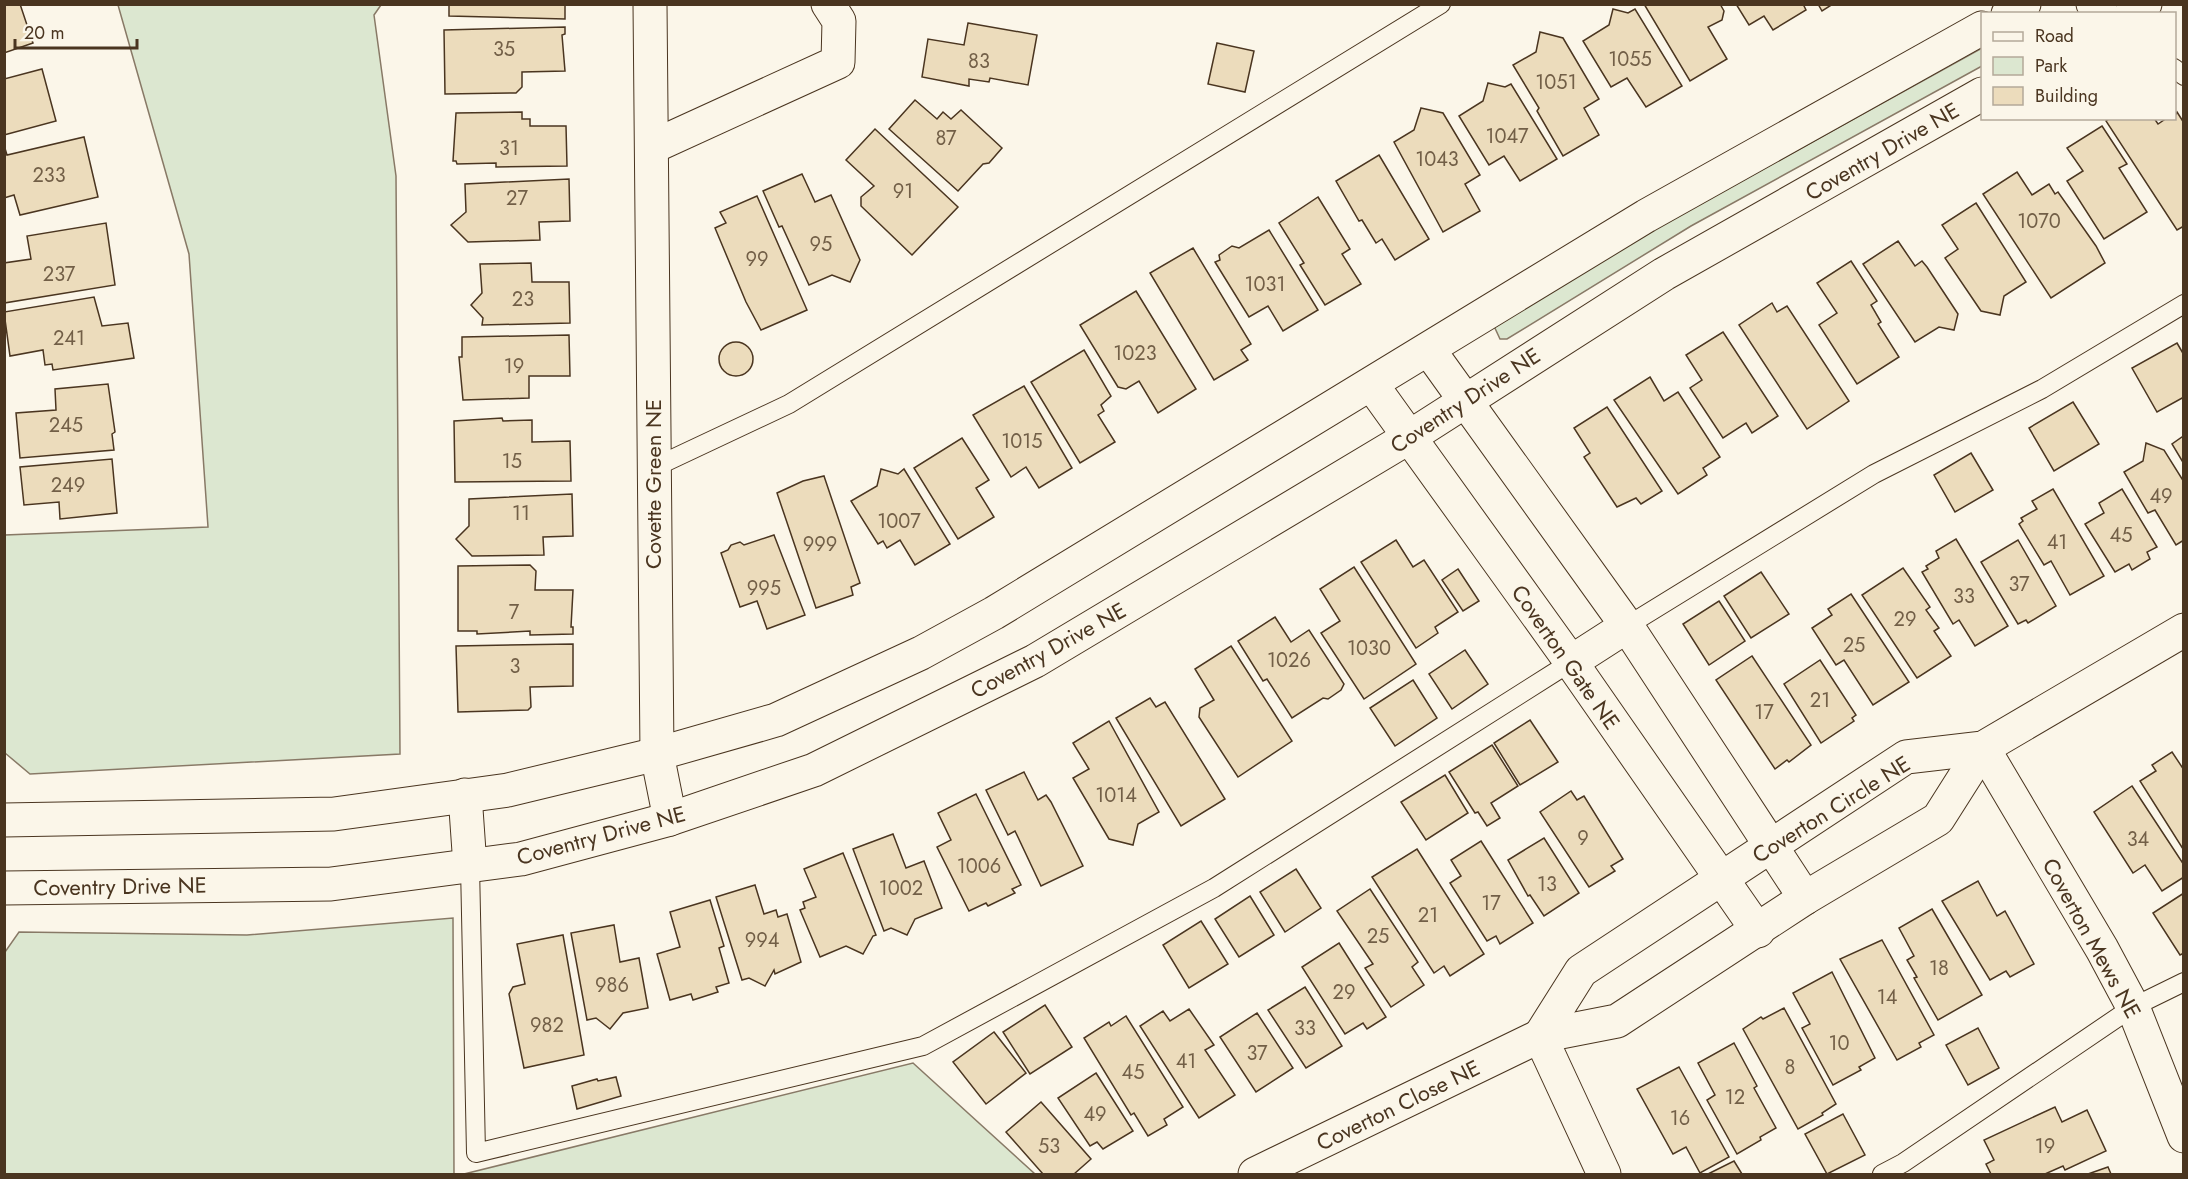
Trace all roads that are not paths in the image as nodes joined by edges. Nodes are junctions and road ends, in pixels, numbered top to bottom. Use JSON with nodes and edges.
{"nodes":[{"id":1,"x":650,"y":4,"type":"edge"},
{"id":2,"x":828,"y":4,"type":"edge"},
{"id":3,"x":1441,"y":4,"type":"edge"},
{"id":4,"x":2024,"y":4,"type":"edge"},
{"id":5,"x":2011,"y":12,"type":"edge"},
{"id":6,"x":1981,"y":29,"type":"edge"},
{"id":7,"x":1981,"y":95,"type":"edge"},
{"id":8,"x":652,"y":147,"type":"junction"},
{"id":9,"x":2184,"y":304,"type":"edge"},
{"id":10,"x":1429,"y":350,"type":"junction"},
{"id":11,"x":1372,"y":385,"type":"junction"},
{"id":12,"x":1465,"y":399,"type":"junction"},
{"id":13,"x":1411,"y":436,"type":"junction"},
{"id":14,"x":653,"y":468,"type":"junction"},
{"id":15,"x":1627,"y":627,"type":"junction"},
{"id":16,"x":2184,"y":630,"type":"edge"},
{"id":17,"x":1571,"y":662,"type":"junction"},
{"id":18,"x":1983,"y":747,"type":"junction"},
{"id":19,"x":657,"y":754,"type":"junction"},
{"id":20,"x":465,"y":795,"type":"junction"},
{"id":21,"x":669,"y":819,"type":"junction"},
{"id":22,"x":4,"y":820,"type":"edge"},
{"id":23,"x":1771,"y":846,"type":"junction"},
{"id":24,"x":470,"y":866,"type":"junction"},
{"id":25,"x":1719,"y":879,"type":"junction"},
{"id":26,"x":4,"y":888,"type":"edge"},
{"id":27,"x":1805,"y":898,"type":"junction"},
{"id":28,"x":1758,"y":931,"type":"junction"},
{"id":29,"x":2184,"y":982,"type":"edge"},
{"id":30,"x":2133,"y":1006,"type":"junction"},
{"id":31,"x":1540,"y":1036,"type":"junction"},
{"id":32,"x":2184,"y":1136,"type":"edge"},
{"id":33,"x":1905,"y":1169,"type":"edge"},
{"id":34,"x":1255,"y":1174,"type":"edge"},
{"id":35,"x":1604,"y":1174,"type":"edge"},
{"id":36,"x":1882,"y":1174,"type":"edge"}],
"edges":[{"from":1,"to":8,"type":"street","name":"Covette Green NE"},
{"from":2,"to":8,"type":"street"},
{"from":3,"to":14,"type":"lane"},
{"from":4,"to":5,"type":"street"},
{"from":6,"to":10,"type":"street"},
{"from":7,"to":12,"type":"street","name":"Coventry Drive NE"},
{"from":8,"to":14,"type":"street","name":"Covette Green NE"},
{"from":9,"to":15,"type":"lane"},
{"from":10,"to":11,"type":"street"},
{"from":10,"to":12,"type":"street"},
{"from":11,"to":13,"type":"street","name":"Coverton Gate NE"},
{"from":11,"to":19,"type":"street"},
{"from":12,"to":13,"type":"street","name":"Coventry Drive NE"},
{"from":12,"to":15,"type":"street"},
{"from":13,"to":17,"type":"street","name":"Coverton Gate NE"},
{"from":13,"to":21,"type":"street","name":"Coventry Drive NE"},
{"from":14,"to":19,"type":"street","name":"Covette Green NE"},
{"from":15,"to":17,"type":"street"},
{"from":15,"to":23,"type":"street"},
{"from":16,"to":18,"type":"street","name":"Coverton Circle NE"},
{"from":17,"to":24,"type":"lane"},
{"from":17,"to":25,"type":"street","name":"Coverton Gate NE"},
{"from":18,"to":23,"type":"street","name":"Coverton Circle NE"},
{"from":18,"to":27,"type":"street","name":"Coverton Circle NE"},
{"from":18,"to":30,"type":"street","name":"Coverton Mews NE"},
{"from":19,"to":20,"type":"street"},
{"from":19,"to":21,"type":"street","name":"Covette Green NE"},
{"from":20,"to":22,"type":"street"},
{"from":20,"to":24,"type":"street"},
{"from":21,"to":24,"type":"street","name":"Coventry Drive NE"},
{"from":23,"to":25,"type":"street","name":"Coverton Circle NE"},
{"from":23,"to":27,"type":"street"},
{"from":24,"to":26,"type":"street","name":"Coventry Drive NE"},
{"from":25,"to":28,"type":"street","name":"Coverton Gate NE"},
{"from":25,"to":31,"type":"street"},
{"from":27,"to":28,"type":"street","name":"Coverton Circle NE"},
{"from":28,"to":31,"type":"street","name":"Coverton Close NE"},
{"from":29,"to":30,"type":"lane"},
{"from":30,"to":32,"type":"street","name":"Coverton Mews NE"},
{"from":30,"to":33,"type":"lane"},
{"from":31,"to":34,"type":"street","name":"Coverton Close NE"},
{"from":31,"to":35,"type":"street"},
{"from":33,"to":36,"type":"lane"}]}
